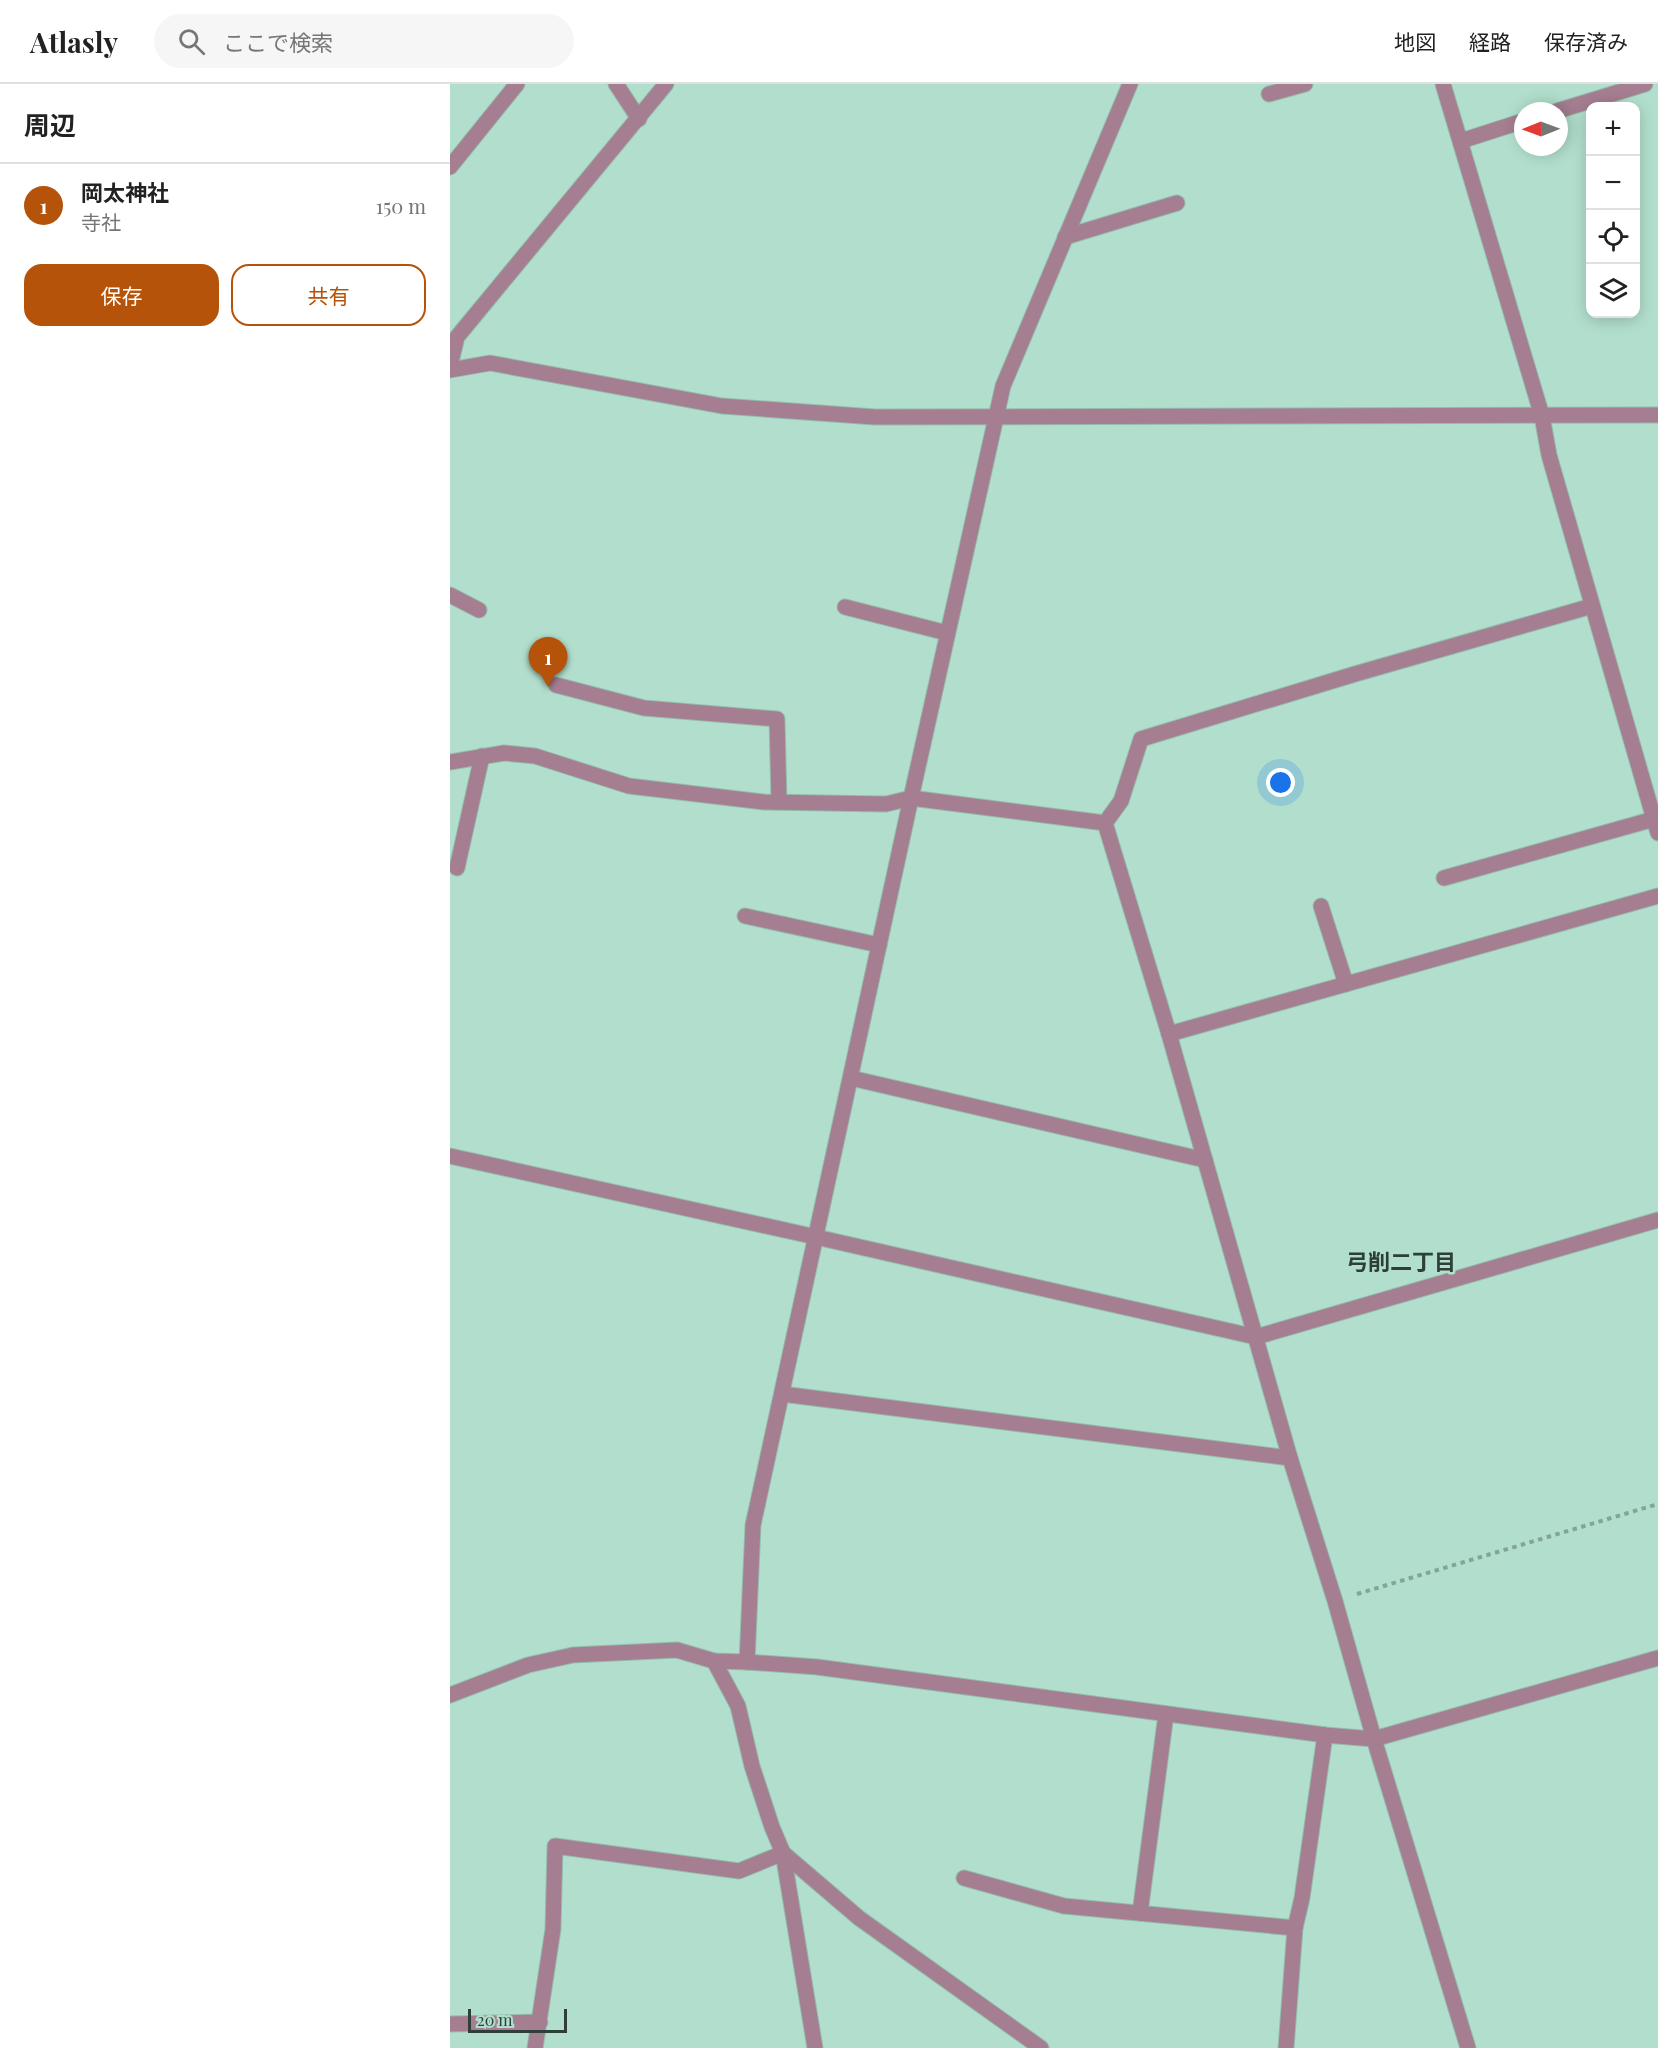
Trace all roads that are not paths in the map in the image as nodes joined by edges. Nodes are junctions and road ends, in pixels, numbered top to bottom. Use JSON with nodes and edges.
{"nodes":[{"id":1,"x":518,"y":84,"type":"edge"},
{"id":2,"x":616,"y":84,"type":"edge"},
{"id":3,"x":666,"y":84,"type":"edge"},
{"id":4,"x":1130,"y":84,"type":"edge"},
{"id":5,"x":1305,"y":84,"type":"edge"},
{"id":6,"x":1443,"y":84,"type":"edge"},
{"id":7,"x":1645,"y":84,"type":"edge"},
{"id":8,"x":1269,"y":94,"type":"dead end"},
{"id":9,"x":1568,"y":108,"type":"edge"},
{"id":10,"x":639,"y":119,"type":"junction"},
{"id":11,"x":1514,"y":124,"type":"edge"},
{"id":12,"x":1461,"y":141,"type":"junction"},
{"id":13,"x":453,"y":157,"type":"edge"},
{"id":14,"x":1176,"y":203,"type":"dead end"},
{"id":15,"x":1065,"y":237,"type":"junction"},
{"id":16,"x":450,"y":368,"type":"edge"},
{"id":17,"x":1658,"y":415,"type":"edge"},
{"id":18,"x":996,"y":416,"type":"junction"},
{"id":19,"x":1542,"y":416,"type":"junction"},
{"id":20,"x":450,"y":595,"type":"edge"},
{"id":21,"x":1592,"y":606,"type":"junction"},
{"id":22,"x":845,"y":607,"type":"dead end"},
{"id":23,"x":478,"y":609,"type":"dead end"},
{"id":24,"x":947,"y":633,"type":"junction"},
{"id":25,"x":556,"y":685,"type":"dead end"},
{"id":26,"x":482,"y":756,"type":"junction"},
{"id":27,"x":450,"y":762,"type":"edge"},
{"id":28,"x":911,"y":798,"type":"junction"},
{"id":29,"x":779,"y":802,"type":"junction"},
{"id":30,"x":1105,"y":823,"type":"junction"},
{"id":31,"x":1656,"y":826,"type":"edge"},
{"id":32,"x":457,"y":867,"type":"dead end"},
{"id":33,"x":1444,"y":878,"type":"dead end"},
{"id":34,"x":1658,"y":896,"type":"edge"},
{"id":35,"x":1322,"y":906,"type":"dead end"},
{"id":36,"x":745,"y":916,"type":"dead end"},
{"id":37,"x":879,"y":945,"type":"junction"},
{"id":38,"x":1346,"y":984,"type":"junction"},
{"id":39,"x":1169,"y":1034,"type":"junction"},
{"id":40,"x":850,"y":1078,"type":"junction"},
{"id":41,"x":450,"y":1156,"type":"edge"},
{"id":42,"x":1205,"y":1160,"type":"junction"},
{"id":43,"x":1658,"y":1220,"type":"edge"},
{"id":44,"x":816,"y":1237,"type":"junction"},
{"id":45,"x":1256,"y":1337,"type":"junction"},
{"id":46,"x":782,"y":1394,"type":"junction"},
{"id":47,"x":1290,"y":1458,"type":"junction"},
{"id":48,"x":1658,"y":1658,"type":"edge"},
{"id":49,"x":714,"y":1661,"type":"junction"},
{"id":50,"x":747,"y":1662,"type":"junction"},
{"id":51,"x":450,"y":1695,"type":"edge"},
{"id":52,"x":1166,"y":1714,"type":"junction"},
{"id":53,"x":1325,"y":1736,"type":"junction"},
{"id":54,"x":1374,"y":1739,"type":"junction"},
{"id":55,"x":783,"y":1853,"type":"junction"},
{"id":56,"x":964,"y":1878,"type":"dead end"},
{"id":57,"x":1140,"y":1913,"type":"junction"},
{"id":58,"x":1295,"y":1928,"type":"junction"},
{"id":59,"x":540,"y":2022,"type":"junction"},
{"id":60,"x":450,"y":2024,"type":"edge"},
{"id":61,"x":535,"y":2048,"type":"edge"},
{"id":62,"x":815,"y":2048,"type":"edge"},
{"id":63,"x":1041,"y":2048,"type":"edge"},
{"id":64,"x":1286,"y":2048,"type":"edge"},
{"id":65,"x":1468,"y":2048,"type":"edge"}],
"edges":[{"from":1,"to":13,"type":"street"},
{"from":2,"to":10,"type":"street"},
{"from":3,"to":10,"type":"street"},
{"from":4,"to":15,"type":"street"},
{"from":5,"to":8,"type":"street"},
{"from":6,"to":12,"type":"street"},
{"from":7,"to":9,"type":"street"},
{"from":10,"to":16,"type":"street"},
{"from":11,"to":12,"type":"street"},
{"from":12,"to":19,"type":"street"},
{"from":14,"to":15,"type":"street"},
{"from":15,"to":18,"type":"street"},
{"from":16,"to":18,"type":"street"},
{"from":17,"to":19,"type":"street"},
{"from":18,"to":19,"type":"street"},
{"from":18,"to":24,"type":"street"},
{"from":19,"to":21,"type":"street"},
{"from":20,"to":23,"type":"street"},
{"from":21,"to":30,"type":"street"},
{"from":21,"to":31,"type":"street"},
{"from":22,"to":24,"type":"street"},
{"from":24,"to":28,"type":"street"},
{"from":25,"to":29,"type":"street"},
{"from":26,"to":27,"type":"street"},
{"from":26,"to":29,"type":"street"},
{"from":26,"to":32,"type":"street"},
{"from":28,"to":29,"type":"street"},
{"from":28,"to":30,"type":"street"},
{"from":28,"to":37,"type":"street"},
{"from":30,"to":39,"type":"street"},
{"from":31,"to":33,"type":"street"},
{"from":34,"to":38,"type":"street"},
{"from":35,"to":38,"type":"street"},
{"from":36,"to":37,"type":"street"},
{"from":37,"to":40,"type":"street"},
{"from":38,"to":39,"type":"street"},
{"from":39,"to":42,"type":"street"},
{"from":40,"to":42,"type":"street"},
{"from":40,"to":44,"type":"street"},
{"from":41,"to":44,"type":"street"},
{"from":42,"to":45,"type":"street"},
{"from":43,"to":45,"type":"street"},
{"from":44,"to":45,"type":"street"},
{"from":44,"to":46,"type":"street"},
{"from":45,"to":47,"type":"street"},
{"from":46,"to":47,"type":"street"},
{"from":46,"to":50,"type":"street"},
{"from":47,"to":54,"type":"street"},
{"from":48,"to":54,"type":"street"},
{"from":49,"to":50,"type":"street"},
{"from":49,"to":51,"type":"street"},
{"from":49,"to":55,"type":"street"},
{"from":50,"to":52,"type":"street"},
{"from":52,"to":53,"type":"street"},
{"from":52,"to":57,"type":"street"},
{"from":53,"to":54,"type":"street"},
{"from":53,"to":58,"type":"street"},
{"from":54,"to":65,"type":"street"},
{"from":55,"to":59,"type":"street"},
{"from":55,"to":62,"type":"street"},
{"from":55,"to":63,"type":"street"},
{"from":56,"to":57,"type":"street"},
{"from":57,"to":58,"type":"street"},
{"from":58,"to":64,"type":"street"},
{"from":59,"to":60,"type":"street"},
{"from":59,"to":61,"type":"street"}]}
